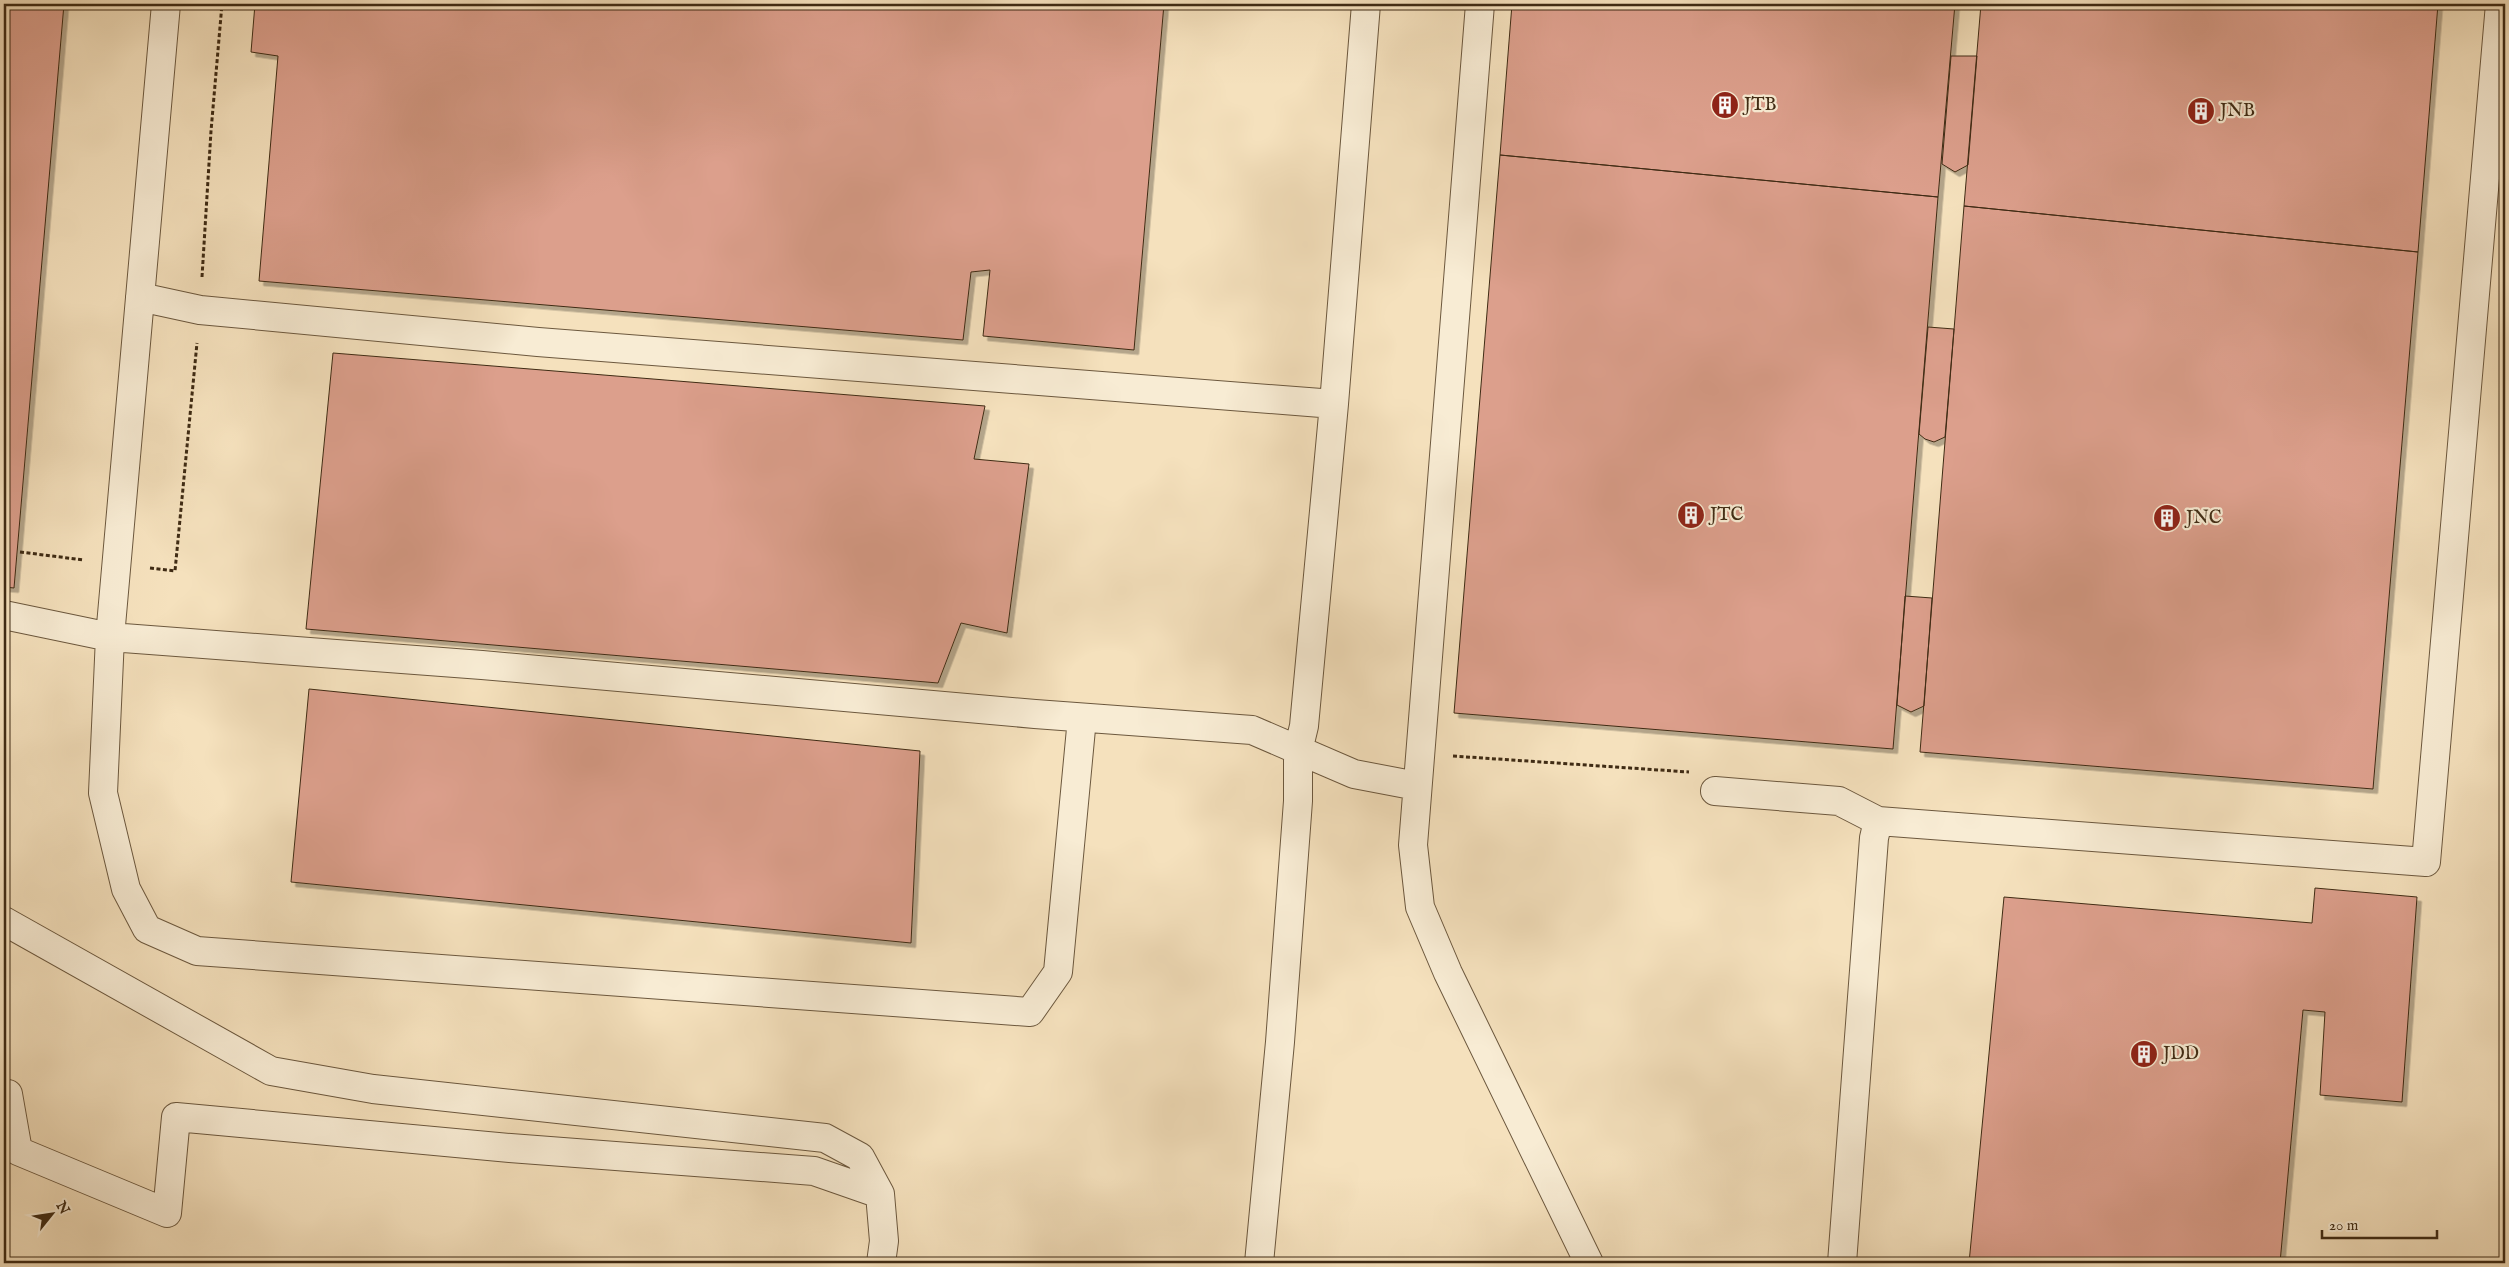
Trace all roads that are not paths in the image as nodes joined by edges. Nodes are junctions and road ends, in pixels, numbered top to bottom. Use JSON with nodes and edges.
{"nodes":[{"id":1,"x":166,"y":4,"type":"edge"},
{"id":2,"x":1366,"y":4,"type":"edge"},
{"id":3,"x":1480,"y":4,"type":"edge"},
{"id":4,"x":2500,"y":4,"type":"edge"},
{"id":5,"x":140,"y":296,"type":"junction"},
{"id":6,"x":1334,"y":404,"type":"junction"},
{"id":7,"x":4,"y":615,"type":"edge"},
{"id":8,"x":110,"y":637,"type":"junction"},
{"id":9,"x":1082,"y":718,"type":"junction"},
{"id":10,"x":1298,"y":751,"type":"junction"},
{"id":11,"x":1417,"y":786,"type":"junction"},
{"id":12,"x":1715,"y":792,"type":"road end"},
{"id":13,"x":1878,"y":821,"type":"junction"},
{"id":14,"x":4,"y":921,"type":"edge"},
{"id":15,"x":4,"y":1094,"type":"edge"},
{"id":16,"x":880,"y":1194,"type":"junction"},
{"id":17,"x":882,"y":1263,"type":"edge"},
{"id":18,"x":1259,"y":1263,"type":"edge"},
{"id":19,"x":1589,"y":1263,"type":"edge"},
{"id":20,"x":1842,"y":1263,"type":"edge"}],
"edges":[{"from":1,"to":5,"type":"lane"},
{"from":2,"to":6,"type":"lane"},
{"from":3,"to":11,"type":"lane"},
{"from":4,"to":13,"type":"lane"},
{"from":5,"to":6,"type":"lane"},
{"from":5,"to":8,"type":"lane"},
{"from":6,"to":10,"type":"lane"},
{"from":7,"to":8,"type":"lane"},
{"from":8,"to":9,"type":"lane"},
{"from":8,"to":9,"type":"lane"},
{"from":9,"to":10,"type":"lane"},
{"from":10,"to":11,"type":"lane"},
{"from":10,"to":18,"type":"lane"},
{"from":11,"to":19,"type":"lane"},
{"from":12,"to":13,"type":"lane"},
{"from":13,"to":20,"type":"lane"},
{"from":14,"to":16,"type":"lane"},
{"from":15,"to":16,"type":"lane"},
{"from":16,"to":17,"type":"lane"}]}
